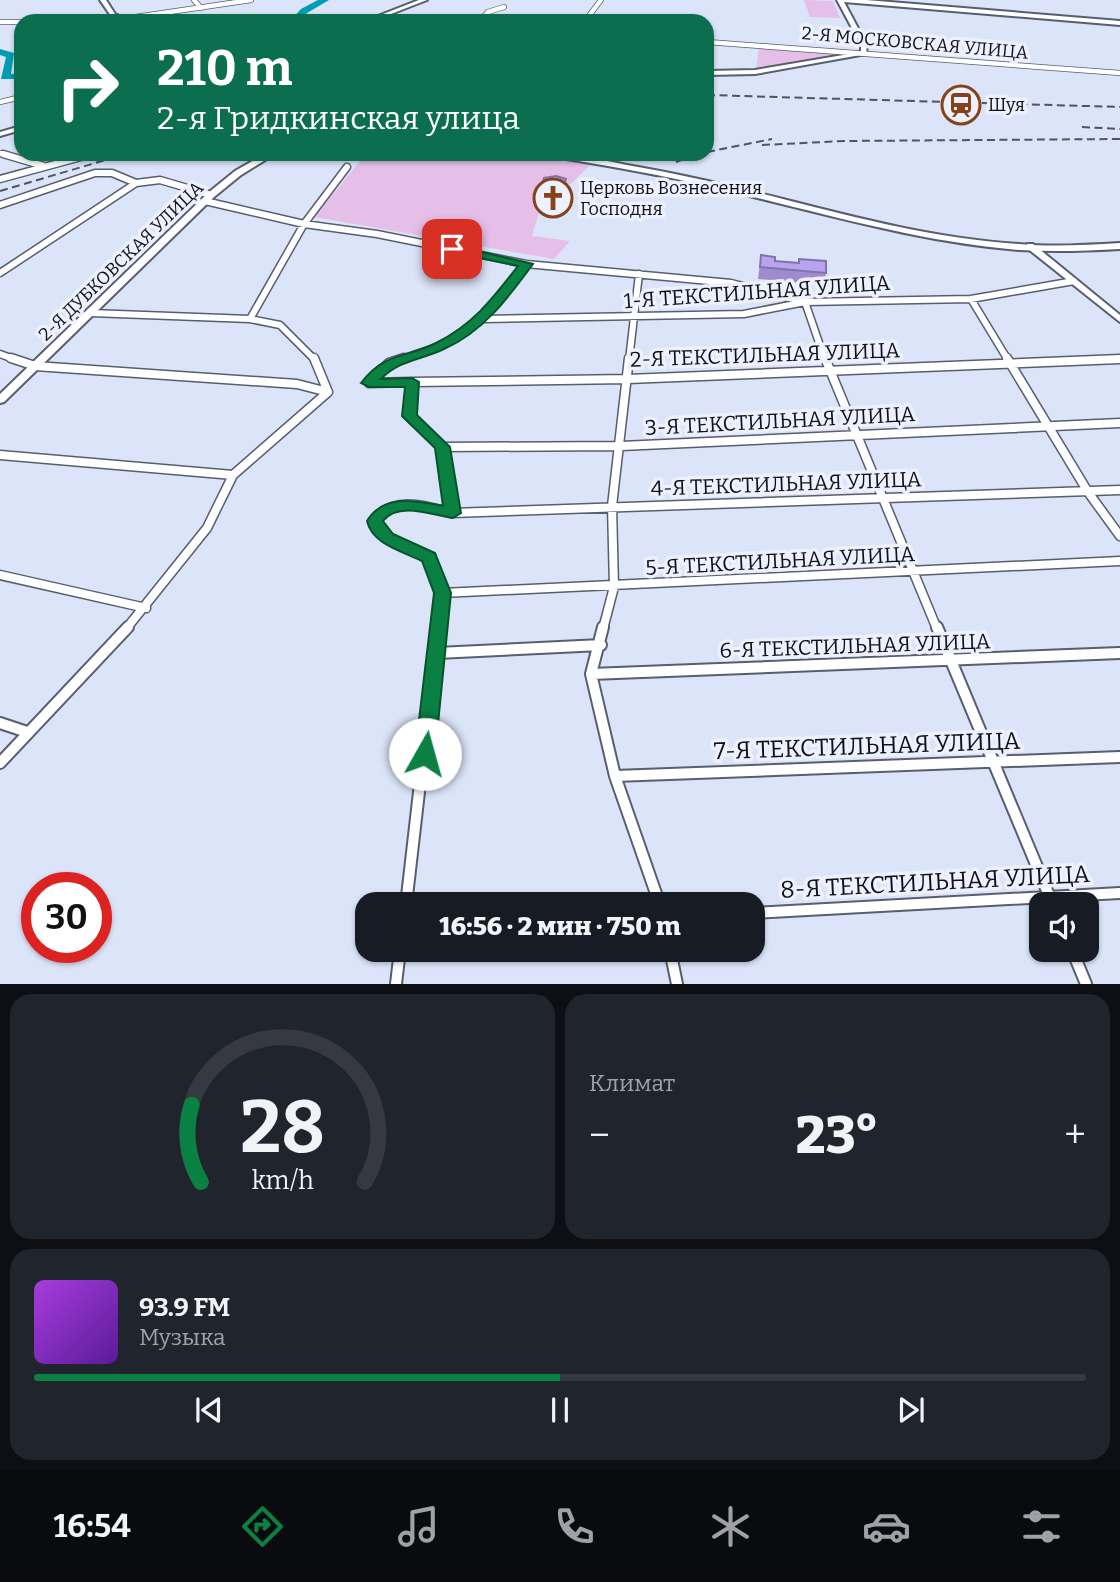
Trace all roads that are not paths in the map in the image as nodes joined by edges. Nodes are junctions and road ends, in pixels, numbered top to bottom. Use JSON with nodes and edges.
{"nodes":[{"id":1,"x":194,"y":0,"type":"edge"},
{"id":2,"x":251,"y":0,"type":"edge"},
{"id":3,"x":424,"y":0,"type":"edge"},
{"id":4,"x":601,"y":0,"type":"edge"},
{"id":5,"x":842,"y":0,"type":"edge"},
{"id":6,"x":504,"y":7,"type":"dead end"},
{"id":7,"x":201,"y":8,"type":"junction"},
{"id":8,"x":158,"y":14,"type":"edge"},
{"id":9,"x":390,"y":14,"type":"edge"},
{"id":10,"x":486,"y":14,"type":"edge"},
{"id":11,"x":590,"y":14,"type":"edge"},
{"id":12,"x":1120,"y":23,"type":"edge"},
{"id":13,"x":714,"y":42,"type":"edge"},
{"id":14,"x":858,"y":55,"type":"junction"},
{"id":15,"x":714,"y":73,"type":"edge"},
{"id":16,"x":1120,"y":73,"type":"edge"},
{"id":17,"x":28,"y":161,"type":"edge"},
{"id":18,"x":65,"y":161,"type":"edge"},
{"id":19,"x":259,"y":161,"type":"edge"},
{"id":20,"x":590,"y":161,"type":"edge"},
{"id":21,"x":45,"y":166,"type":"junction"},
{"id":22,"x":347,"y":167,"type":"dead end"},
{"id":23,"x":0,"y":179,"type":"edge"},
{"id":24,"x":136,"y":183,"type":"junction"},
{"id":25,"x":208,"y":198,"type":"junction"},
{"id":26,"x":0,"y":205,"type":"edge"},
{"id":27,"x":304,"y":224,"type":"junction"},
{"id":28,"x":1030,"y":246,"type":"junction"},
{"id":29,"x":1120,"y":246,"type":"edge"},
{"id":30,"x":526,"y":264,"type":"junction"},
{"id":31,"x":0,"y":272,"type":"edge"},
{"id":32,"x":639,"y":274,"type":"junction"},
{"id":33,"x":1074,"y":281,"type":"junction"},
{"id":34,"x":971,"y":299,"type":"junction"},
{"id":35,"x":805,"y":302,"type":"junction"},
{"id":36,"x":91,"y":313,"type":"junction"},
{"id":37,"x":634,"y":318,"type":"junction"},
{"id":38,"x":250,"y":319,"type":"junction"},
{"id":39,"x":1120,"y":319,"type":"edge"},
{"id":40,"x":483,"y":320,"type":"junction"},
{"id":41,"x":0,"y":354,"type":"edge"},
{"id":42,"x":1120,"y":359,"type":"edge"},
{"id":43,"x":1012,"y":363,"type":"junction"},
{"id":44,"x":35,"y":366,"type":"junction"},
{"id":45,"x":829,"y":370,"type":"junction"},
{"id":46,"x":628,"y":379,"type":"junction"},
{"id":47,"x":412,"y":382,"type":"junction"},
{"id":48,"x":328,"y":393,"type":"junction"},
{"id":49,"x":0,"y":400,"type":"edge"},
{"id":50,"x":1120,"y":423,"type":"edge"},
{"id":51,"x":1050,"y":426,"type":"junction"},
{"id":52,"x":857,"y":435,"type":"junction"},
{"id":53,"x":621,"y":446,"type":"junction"},
{"id":54,"x":442,"y":447,"type":"junction"},
{"id":55,"x":0,"y":455,"type":"edge"},
{"id":56,"x":233,"y":475,"type":"junction"},
{"id":57,"x":1120,"y":490,"type":"edge"},
{"id":58,"x":1088,"y":492,"type":"junction"},
{"id":59,"x":883,"y":499,"type":"junction"},
{"id":60,"x":612,"y":506,"type":"junction"},
{"id":61,"x":453,"y":513,"type":"junction"},
{"id":62,"x":1120,"y":536,"type":"edge"},
{"id":63,"x":1120,"y":561,"type":"edge"},
{"id":64,"x":914,"y":572,"type":"junction"},
{"id":65,"x":0,"y":575,"type":"edge"},
{"id":66,"x":614,"y":587,"type":"junction"},
{"id":67,"x":442,"y":593,"type":"junction"},
{"id":68,"x":146,"y":608,"type":"junction"},
{"id":69,"x":601,"y":645,"type":"junction"},
{"id":70,"x":437,"y":653,"type":"junction"},
{"id":71,"x":1120,"y":653,"type":"edge"},
{"id":72,"x":949,"y":660,"type":"junction"},
{"id":73,"x":591,"y":674,"type":"junction"},
{"id":74,"x":0,"y":723,"type":"edge"},
{"id":75,"x":27,"y":732,"type":"junction"},
{"id":76,"x":1120,"y":757,"type":"edge"},
{"id":77,"x":0,"y":763,"type":"edge"},
{"id":78,"x":993,"y":763,"type":"junction"},
{"id":79,"x":615,"y":776,"type":"junction"},
{"id":80,"x":408,"y":892,"type":"edge"},
{"id":81,"x":655,"y":892,"type":"edge"},
{"id":82,"x":1047,"y":892,"type":"edge"},
{"id":83,"x":1120,"y":893,"type":"edge"},
{"id":84,"x":1099,"y":895,"type":"edge"},
{"id":85,"x":1029,"y":902,"type":"edge"},
{"id":86,"x":765,"y":912,"type":"edge"},
{"id":87,"x":399,"y":962,"type":"edge"},
{"id":88,"x":672,"y":962,"type":"edge"},
{"id":89,"x":1077,"y":962,"type":"edge"},
{"id":90,"x":396,"y":984,"type":"edge"},
{"id":91,"x":677,"y":984,"type":"edge"},
{"id":92,"x":1086,"y":984,"type":"edge"}],
"edges":[{"from":1,"to":7,"type":"street"},
{"from":2,"to":7,"type":"street"},
{"from":3,"to":9,"type":"street"},
{"from":4,"to":11,"type":"street"},
{"from":5,"to":12,"type":"main road"},
{"from":5,"to":14,"type":"main road"},
{"from":6,"to":10,"type":"street"},
{"from":7,"to":8,"type":"street"},
{"from":13,"to":14,"type":"street","name":"2-Я МОСКОВСКАЯ УЛИЦА"},
{"from":14,"to":15,"type":"main road"},
{"from":14,"to":16,"type":"street","name":"2-Я МОСКОВСКАЯ УЛИЦА"},
{"from":17,"to":21,"type":"street"},
{"from":18,"to":21,"type":"street"},
{"from":19,"to":25,"type":"main road","name":"2-Я ДУБКОВСКАЯ УЛИЦА"},
{"from":20,"to":28,"type":"main road"},
{"from":21,"to":23,"type":"street"},
{"from":22,"to":27,"type":"street"},
{"from":24,"to":25,"type":"street"},
{"from":24,"to":26,"type":"street"},
{"from":24,"to":31,"type":"street"},
{"from":25,"to":27,"type":"street"},
{"from":25,"to":36,"type":"main road","name":"2-Я ДУБКОВСКАЯ УЛИЦА"},
{"from":27,"to":30,"type":"street"},
{"from":27,"to":38,"type":"street"},
{"from":28,"to":29,"type":"main road"},
{"from":28,"to":33,"type":"street"},
{"from":30,"to":32,"type":"street"},
{"from":30,"to":40,"type":"street"},
{"from":32,"to":35,"type":"street"},
{"from":32,"to":37,"type":"street"},
{"from":33,"to":34,"type":"street","name":"1-Я ТЕКСТИЛЬНАЯ УЛИЦА"},
{"from":33,"to":39,"type":"street"},
{"from":34,"to":35,"type":"street","name":"1-Я ТЕКСТИЛЬНАЯ УЛИЦА"},
{"from":34,"to":43,"type":"street"},
{"from":35,"to":37,"type":"street","name":"1-Я ТЕКСТИЛЬНАЯ УЛИЦА"},
{"from":35,"to":45,"type":"street"},
{"from":36,"to":38,"type":"street"},
{"from":36,"to":44,"type":"main road","name":"2-Я ДУБКОВСКАЯ УЛИЦА"},
{"from":37,"to":40,"type":"street","name":"1-Я ТЕКСТИЛЬНАЯ УЛИЦА"},
{"from":37,"to":46,"type":"street"},
{"from":38,"to":48,"type":"street"},
{"from":40,"to":47,"type":"street","name":"2-Я ТЕКСТИЛЬНАЯ УЛИЦА"},
{"from":41,"to":44,"type":"street"},
{"from":42,"to":43,"type":"street","name":"2-Я ТЕКСТИЛЬНАЯ УЛИЦА"},
{"from":43,"to":45,"type":"street","name":"2-Я ТЕКСТИЛЬНАЯ УЛИЦА"},
{"from":43,"to":51,"type":"street"},
{"from":44,"to":48,"type":"street"},
{"from":44,"to":49,"type":"main road","name":"2-Я ДУБКОВСКАЯ УЛИЦА"},
{"from":45,"to":46,"type":"street","name":"2-Я ТЕКСТИЛЬНАЯ УЛИЦА"},
{"from":45,"to":52,"type":"street"},
{"from":46,"to":47,"type":"street","name":"2-Я ТЕКСТИЛЬНАЯ УЛИЦА"},
{"from":46,"to":53,"type":"street"},
{"from":47,"to":54,"type":"street"},
{"from":48,"to":56,"type":"street"},
{"from":50,"to":51,"type":"street","name":"3-Я ТЕКСТИЛЬНАЯ УЛИЦА"},
{"from":51,"to":52,"type":"street","name":"3-Я ТЕКСТИЛЬНАЯ УЛИЦА"},
{"from":51,"to":58,"type":"street"},
{"from":52,"to":53,"type":"street","name":"3-Я ТЕКСТИЛЬНАЯ УЛИЦА"},
{"from":52,"to":59,"type":"street"},
{"from":53,"to":54,"type":"street","name":"3-Я ТЕКСТИЛЬНАЯ УЛИЦА"},
{"from":53,"to":60,"type":"street"},
{"from":54,"to":61,"type":"street"},
{"from":55,"to":56,"type":"street"},
{"from":56,"to":68,"type":"street"},
{"from":57,"to":58,"type":"street","name":"4-Я ТЕКСТИЛЬНАЯ УЛИЦА"},
{"from":58,"to":59,"type":"street","name":"4-Я ТЕКСТИЛЬНАЯ УЛИЦА"},
{"from":58,"to":62,"type":"street"},
{"from":59,"to":60,"type":"street","name":"4-Я ТЕКСТИЛЬНАЯ УЛИЦА"},
{"from":59,"to":64,"type":"street"},
{"from":60,"to":61,"type":"street","name":"4-Я ТЕКСТИЛЬНАЯ УЛИЦА"},
{"from":60,"to":66,"type":"street"},
{"from":61,"to":67,"type":"street","name":"4-Я ТЕКСТИЛЬНАЯ УЛИЦА"},
{"from":63,"to":64,"type":"street","name":"5-Я ТЕКСТИЛЬНАЯ УЛИЦА"},
{"from":64,"to":66,"type":"street","name":"5-Я ТЕКСТИЛЬНАЯ УЛИЦА"},
{"from":64,"to":72,"type":"street"},
{"from":65,"to":68,"type":"street"},
{"from":66,"to":67,"type":"street","name":"5-Я ТЕКСТИЛЬНАЯ УЛИЦА"},
{"from":66,"to":69,"type":"street"},
{"from":67,"to":70,"type":"street"},
{"from":68,"to":75,"type":"street"},
{"from":69,"to":70,"type":"street"},
{"from":69,"to":73,"type":"street"},
{"from":70,"to":80,"type":"street"},
{"from":71,"to":72,"type":"street","name":"6-Я ТЕКСТИЛЬНАЯ УЛИЦА"},
{"from":72,"to":73,"type":"street","name":"6-Я ТЕКСТИЛЬНАЯ УЛИЦА"},
{"from":72,"to":78,"type":"street"},
{"from":73,"to":79,"type":"street"},
{"from":74,"to":75,"type":"street"},
{"from":75,"to":77,"type":"street"},
{"from":76,"to":78,"type":"street","name":"7-Я ТЕКСТИЛЬНАЯ УЛИЦА"},
{"from":78,"to":79,"type":"street","name":"7-Я ТЕКСТИЛЬНАЯ УЛИЦА"},
{"from":78,"to":82,"type":"street"},
{"from":79,"to":81,"type":"street"},
{"from":83,"to":84,"type":"street","name":"8-Я ТЕКСТИЛЬНАЯ УЛИЦА"},
{"from":85,"to":86,"type":"street","name":"8-Я ТЕКСТИЛЬНАЯ УЛИЦА"},
{"from":87,"to":90,"type":"street"},
{"from":88,"to":91,"type":"street"},
{"from":89,"to":92,"type":"street"}]}
